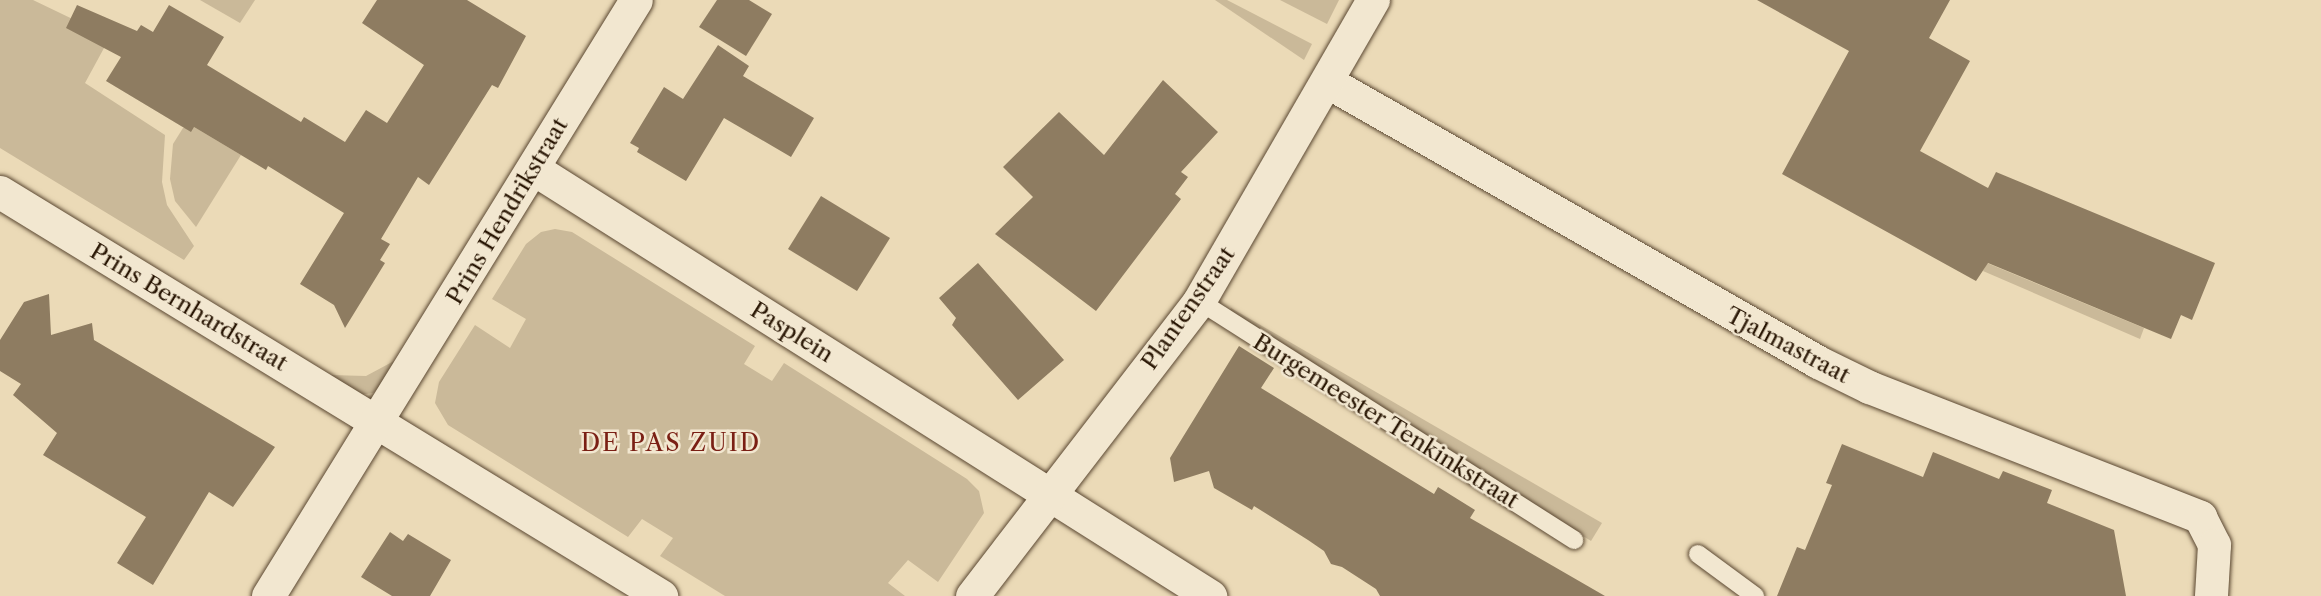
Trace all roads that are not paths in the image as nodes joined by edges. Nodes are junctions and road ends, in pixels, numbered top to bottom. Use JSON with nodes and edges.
{"nodes":[{"id":1,"x":636,"y":0,"type":"edge"},
{"id":2,"x":1373,"y":0,"type":"edge"},
{"id":3,"x":1328,"y":82,"type":"junction"},
{"id":4,"x":534,"y":169,"type":"junction"},
{"id":5,"x":0,"y":192,"type":"edge"},
{"id":6,"x":1199,"y":301,"type":"junction"},
{"id":7,"x":378,"y":422,"type":"junction"},
{"id":8,"x":1049,"y":495,"type":"junction"},
{"id":9,"x":1574,"y":540,"type":"dead end"},
{"id":10,"x":1698,"y":554,"type":"dead end"},
{"id":11,"x":268,"y":596,"type":"edge"},
{"id":12,"x":661,"y":596,"type":"edge"},
{"id":13,"x":972,"y":596,"type":"edge"},
{"id":14,"x":1210,"y":596,"type":"edge"},
{"id":15,"x":1755,"y":596,"type":"edge"},
{"id":16,"x":2211,"y":596,"type":"edge"}],
"edges":[{"from":1,"to":4,"type":"street","name":"Prins Hendrikstraat"},
{"from":2,"to":3,"type":"street","name":"Plantenstraat"},
{"from":3,"to":6,"type":"street","name":"Plantenstraat"},
{"from":3,"to":16,"type":"street","name":"Tjalmastraat"},
{"from":4,"to":7,"type":"street","name":"Prins Hendrikstraat"},
{"from":4,"to":8,"type":"street","name":"Pasplein"},
{"from":5,"to":7,"type":"street","name":"Prins Bernhardstraat"},
{"from":6,"to":8,"type":"street","name":"Plantenstraat"},
{"from":6,"to":9,"type":"lane","name":"Burgemeester Tenkinkstraat"},
{"from":7,"to":11,"type":"street","name":"Prins Hendrikstraat"},
{"from":7,"to":12,"type":"street"},
{"from":8,"to":13,"type":"street","name":"Plantenstraat"},
{"from":8,"to":14,"type":"street"},
{"from":10,"to":15,"type":"lane"}]}
